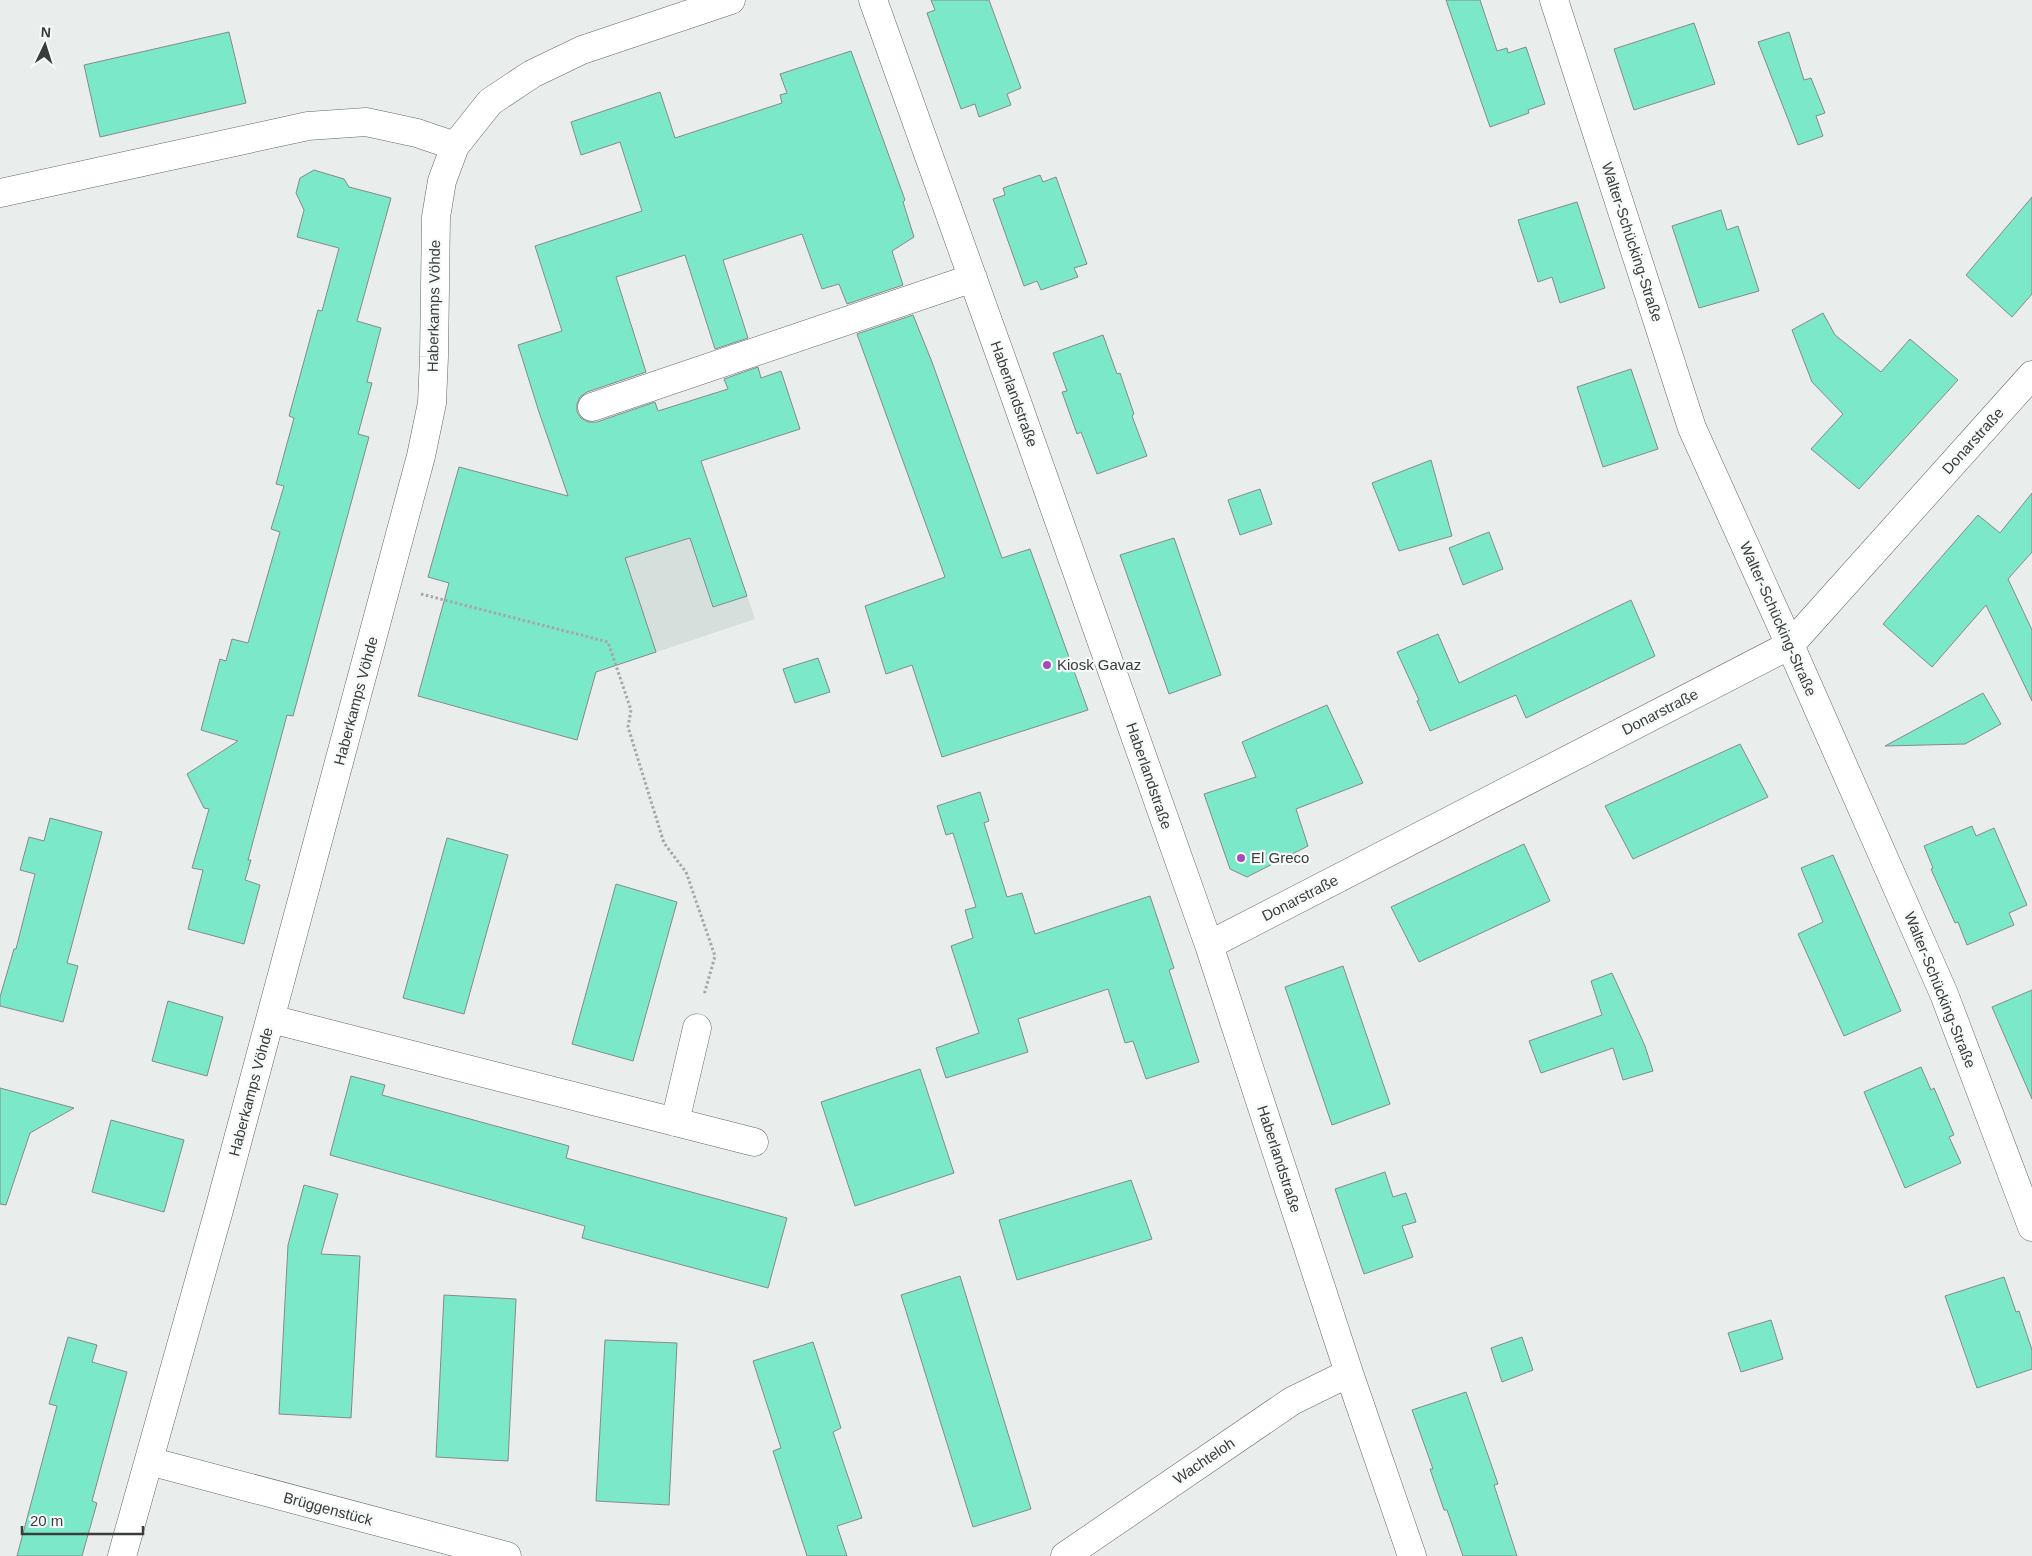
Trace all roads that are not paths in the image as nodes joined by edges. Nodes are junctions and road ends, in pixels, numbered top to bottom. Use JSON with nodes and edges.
{"nodes":[{"id":1,"x":731,"y":0,"type":"edge"},
{"id":2,"x":872,"y":0,"type":"edge"},
{"id":3,"x":1554,"y":0,"type":"edge"},
{"id":4,"x":455,"y":146,"type":"junction"},
{"id":5,"x":0,"y":193,"type":"edge"},
{"id":6,"x":973,"y":278,"type":"junction"},
{"id":7,"x":2032,"y":375,"type":"edge"},
{"id":8,"x":592,"y":407,"type":"dead end"},
{"id":9,"x":1790,"y":645,"type":"junction"},
{"id":10,"x":1208,"y":945,"type":"junction"},
{"id":11,"x":271,"y":1019,"type":"junction"},
{"id":12,"x":697,"y":1028,"type":"road end"},
{"id":13,"x":675,"y":1122,"type":"junction"},
{"id":14,"x":754,"y":1142,"type":"dead end"},
{"id":15,"x":2032,"y":1228,"type":"edge"},
{"id":16,"x":1348,"y":1374,"type":"junction"},
{"id":17,"x":149,"y":1461,"type":"junction"},
{"id":18,"x":122,"y":1556,"type":"edge"},
{"id":19,"x":506,"y":1556,"type":"edge"},
{"id":20,"x":1065,"y":1556,"type":"edge"},
{"id":21,"x":1412,"y":1556,"type":"edge"}],
"edges":[{"from":1,"to":4,"type":"street","name":"Haberkamps Vöhde"},
{"from":2,"to":6,"type":"street","name":"Haberlandstraße"},
{"from":3,"to":9,"type":"street","name":"Walter-Schücking-Straße"},
{"from":4,"to":5,"type":"street"},
{"from":4,"to":11,"type":"street","name":"Haberkamps Vöhde"},
{"from":6,"to":8,"type":"street"},
{"from":6,"to":10,"type":"street","name":"Haberlandstraße"},
{"from":7,"to":9,"type":"street","name":"Donarstraße"},
{"from":9,"to":10,"type":"street","name":"Donarstraße"},
{"from":9,"to":15,"type":"street","name":"Walter-Schücking-Straße"},
{"from":10,"to":16,"type":"street","name":"Haberlandstraße"},
{"from":11,"to":13,"type":"street"},
{"from":11,"to":17,"type":"street","name":"Haberkamps Vöhde"},
{"from":12,"to":13,"type":"street"},
{"from":13,"to":14,"type":"street"},
{"from":16,"to":20,"type":"street","name":"Wachteloh"},
{"from":16,"to":21,"type":"street","name":"Haberlandstraße"},
{"from":17,"to":18,"type":"street","name":"Haberkamps Vöhde"},
{"from":17,"to":19,"type":"street","name":"Brüggenstück"}]}
